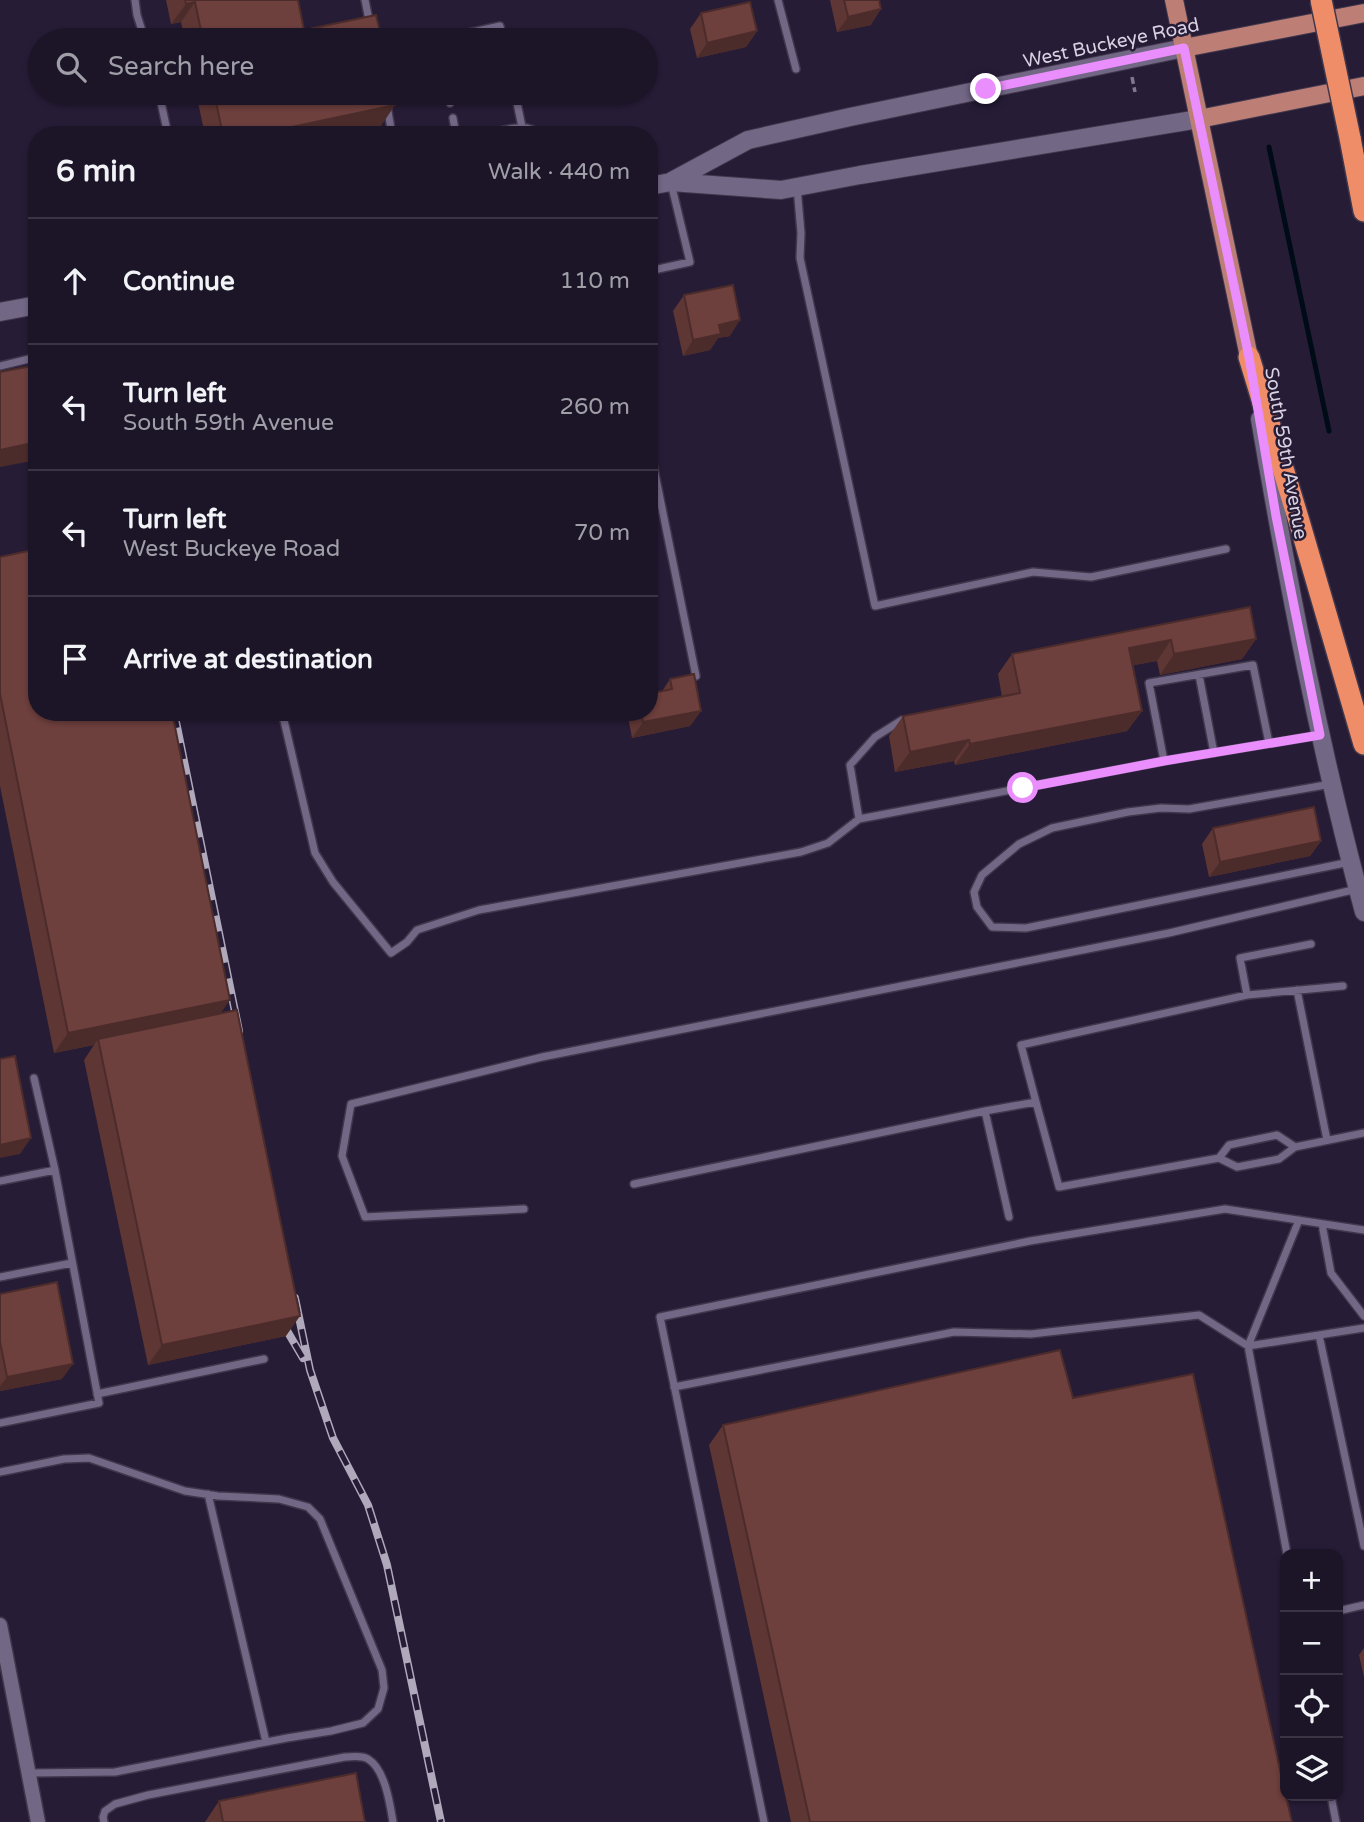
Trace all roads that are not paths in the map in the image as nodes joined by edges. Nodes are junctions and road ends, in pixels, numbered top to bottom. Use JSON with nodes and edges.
{"nodes":[{"id":1,"x":135,"y":0,"type":"edge"},
{"id":2,"x":365,"y":0,"type":"edge"},
{"id":3,"x":778,"y":0,"type":"edge"},
{"id":4,"x":1174,"y":0,"type":"edge"},
{"id":5,"x":1321,"y":0,"type":"edge"},
{"id":6,"x":1364,"y":13,"type":"edge"},
{"id":7,"x":142,"y":28,"type":"edge"},
{"id":8,"x":371,"y":28,"type":"edge"},
{"id":9,"x":1184,"y":48,"type":"junction"},
{"id":10,"x":796,"y":69,"type":"dead end"},
{"id":11,"x":1364,"y":86,"type":"edge"},
{"id":12,"x":162,"y":105,"type":"edge"},
{"id":13,"x":387,"y":105,"type":"edge"},
{"id":14,"x":517,"y":105,"type":"edge"},
{"id":15,"x":453,"y":118,"type":"dead end"},
{"id":16,"x":1199,"y":119,"type":"junction"},
{"id":17,"x":166,"y":126,"type":"edge"},
{"id":18,"x":390,"y":126,"type":"edge"},
{"id":19,"x":454,"y":126,"type":"edge"},
{"id":20,"x":522,"y":126,"type":"edge"},
{"id":21,"x":671,"y":182,"type":"junction"},
{"id":22,"x":658,"y":184,"type":"edge"},
{"id":23,"x":797,"y":187,"type":"junction"},
{"id":24,"x":1364,"y":211,"type":"edge"},
{"id":25,"x":658,"y":269,"type":"edge"},
{"id":26,"x":28,"y":307,"type":"edge"},
{"id":27,"x":0,"y":312,"type":"edge"},
{"id":28,"x":1249,"y":357,"type":"junction"},
{"id":29,"x":28,"y":359,"type":"edge"},
{"id":30,"x":0,"y":366,"type":"edge"},
{"id":31,"x":658,"y":488,"type":"edge"},
{"id":32,"x":1226,"y":549,"type":"dead end"},
{"id":33,"x":1199,"y":675,"type":"junction"},
{"id":34,"x":696,"y":676,"type":"edge"},
{"id":35,"x":914,"y":718,"type":"edge"},
{"id":36,"x":284,"y":721,"type":"edge"},
{"id":37,"x":1320,"y":735,"type":"junction"},
{"id":38,"x":1269,"y":744,"type":"junction"},
{"id":39,"x":1364,"y":744,"type":"edge"},
{"id":40,"x":1214,"y":753,"type":"junction"},
{"id":41,"x":1164,"y":761,"type":"junction"},
{"id":42,"x":1331,"y":784,"type":"junction"},
{"id":43,"x":859,"y":819,"type":"junction"},
{"id":44,"x":1351,"y":862,"type":"junction"},
{"id":45,"x":1358,"y":889,"type":"junction"},
{"id":46,"x":1364,"y":912,"type":"edge"},
{"id":47,"x":1311,"y":944,"type":"dead end"},
{"id":48,"x":1343,"y":986,"type":"dead end"},
{"id":49,"x":1297,"y":990,"type":"junction"},
{"id":50,"x":1247,"y":996,"type":"junction"},
{"id":51,"x":34,"y":1078,"type":"dead end"},
{"id":52,"x":1036,"y":1102,"type":"junction"},
{"id":53,"x":985,"y":1111,"type":"junction"},
{"id":54,"x":1364,"y":1133,"type":"edge"},
{"id":55,"x":1327,"y":1140,"type":"junction"},
{"id":56,"x":1295,"y":1147,"type":"junction"},
{"id":57,"x":1219,"y":1158,"type":"junction"},
{"id":58,"x":55,"y":1170,"type":"junction"},
{"id":59,"x":0,"y":1181,"type":"edge"},
{"id":60,"x":634,"y":1184,"type":"dead end"},
{"id":61,"x":524,"y":1209,"type":"dead end"},
{"id":62,"x":1009,"y":1217,"type":"dead end"},
{"id":63,"x":1299,"y":1220,"type":"junction"},
{"id":64,"x":1322,"y":1224,"type":"junction"},
{"id":65,"x":1364,"y":1230,"type":"edge"},
{"id":66,"x":72,"y":1263,"type":"junction"},
{"id":67,"x":0,"y":1277,"type":"edge"},
{"id":68,"x":1364,"y":1316,"type":"edge"},
{"id":69,"x":1364,"y":1328,"type":"edge"},
{"id":70,"x":1319,"y":1335,"type":"junction"},
{"id":71,"x":1248,"y":1346,"type":"junction"},
{"id":72,"x":264,"y":1359,"type":"dead end"},
{"id":73,"x":674,"y":1387,"type":"junction"},
{"id":74,"x":97,"y":1394,"type":"junction"},
{"id":75,"x":0,"y":1423,"type":"edge"},
{"id":76,"x":0,"y":1472,"type":"edge"},
{"id":77,"x":208,"y":1494,"type":"junction"},
{"id":78,"x":1364,"y":1546,"type":"edge"},
{"id":79,"x":1286,"y":1549,"type":"edge"},
{"id":80,"x":1364,"y":1605,"type":"edge"},
{"id":81,"x":1343,"y":1610,"type":"edge"},
{"id":82,"x":0,"y":1625,"type":"edge"},
{"id":83,"x":266,"y":1742,"type":"junction"},
{"id":84,"x":29,"y":1773,"type":"junction"},
{"id":85,"x":1332,"y":1801,"type":"edge"},
{"id":86,"x":38,"y":1822,"type":"edge"},
{"id":87,"x":104,"y":1822,"type":"edge"},
{"id":88,"x":393,"y":1822,"type":"edge"},
{"id":89,"x":764,"y":1822,"type":"edge"},
{"id":90,"x":1336,"y":1822,"type":"edge"}],
"edges":[{"from":1,"to":7,"type":"lane"},
{"from":2,"to":8,"type":"lane"},
{"from":3,"to":10,"type":"lane"},
{"from":4,"to":9,"type":"main road","name":"South 59th Avenue"},
{"from":5,"to":24,"type":"highway","bridge":true},
{"from":6,"to":9,"type":"main road","name":"West Buckeye Road"},
{"from":9,"to":16,"type":"main road","name":"South 59th Avenue"},
{"from":9,"to":21,"type":"main road","name":"West Buckeye Road"},
{"from":11,"to":16,"type":"main road","name":"West Buckeye Road"},
{"from":12,"to":17,"type":"lane"},
{"from":13,"to":18,"type":"lane"},
{"from":14,"to":20,"type":"lane"},
{"from":15,"to":19,"type":"lane"},
{"from":16,"to":23,"type":"main road","name":"West Buckeye Road"},
{"from":16,"to":28,"type":"main road","name":"South 59th Avenue"},
{"from":21,"to":22,"type":"main road","name":"West Buckeye Road"},
{"from":21,"to":23,"type":"main road","name":"West Buckeye Road"},
{"from":21,"to":25,"type":"lane"},
{"from":23,"to":32,"type":"lane"},
{"from":26,"to":27,"type":"main road"},
{"from":28,"to":37,"type":"main road","name":"South 59th Avenue"},
{"from":28,"to":39,"type":"highway"},
{"from":29,"to":30,"type":"lane"},
{"from":31,"to":34,"type":"lane"},
{"from":33,"to":38,"type":"lane"},
{"from":33,"to":40,"type":"lane"},
{"from":33,"to":41,"type":"lane"},
{"from":35,"to":43,"type":"lane"},
{"from":36,"to":43,"type":"lane"},
{"from":37,"to":38,"type":"lane"},
{"from":37,"to":42,"type":"main road","name":"South 59th Avenue"},
{"from":38,"to":40,"type":"lane"},
{"from":40,"to":41,"type":"lane"},
{"from":41,"to":43,"type":"lane"},
{"from":42,"to":44,"type":"main road","name":"South 59th Avenue"},
{"from":42,"to":44,"type":"lane"},
{"from":44,"to":45,"type":"main road","name":"South 59th Avenue"},
{"from":45,"to":46,"type":"main road","name":"South 59th Avenue"},
{"from":45,"to":61,"type":"lane"},
{"from":47,"to":50,"type":"lane"},
{"from":48,"to":49,"type":"lane"},
{"from":49,"to":50,"type":"lane"},
{"from":49,"to":55,"type":"lane"},
{"from":50,"to":52,"type":"lane"},
{"from":51,"to":58,"type":"lane"},
{"from":52,"to":53,"type":"lane"},
{"from":52,"to":57,"type":"lane"},
{"from":53,"to":60,"type":"lane"},
{"from":53,"to":62,"type":"lane"},
{"from":54,"to":55,"type":"lane"},
{"from":55,"to":56,"type":"lane"},
{"from":56,"to":57,"type":"lane"},
{"from":56,"to":57,"type":"lane"},
{"from":58,"to":59,"type":"lane"},
{"from":58,"to":66,"type":"lane"},
{"from":63,"to":64,"type":"lane"},
{"from":63,"to":71,"type":"lane"},
{"from":63,"to":73,"type":"lane"},
{"from":64,"to":65,"type":"lane"},
{"from":64,"to":68,"type":"lane"},
{"from":66,"to":67,"type":"lane"},
{"from":66,"to":74,"type":"lane"},
{"from":69,"to":70,"type":"lane"},
{"from":70,"to":71,"type":"lane"},
{"from":70,"to":78,"type":"lane"},
{"from":71,"to":73,"type":"lane"},
{"from":71,"to":79,"type":"lane"},
{"from":72,"to":74,"type":"lane"},
{"from":73,"to":89,"type":"lane"},
{"from":74,"to":75,"type":"lane"},
{"from":76,"to":77,"type":"lane"},
{"from":77,"to":83,"type":"lane"},
{"from":77,"to":83,"type":"lane"},
{"from":80,"to":81,"type":"lane"},
{"from":82,"to":84,"type":"street"},
{"from":83,"to":84,"type":"lane"},
{"from":84,"to":86,"type":"street"},
{"from":85,"to":90,"type":"lane"},
{"from":87,"to":88,"type":"lane"}]}
